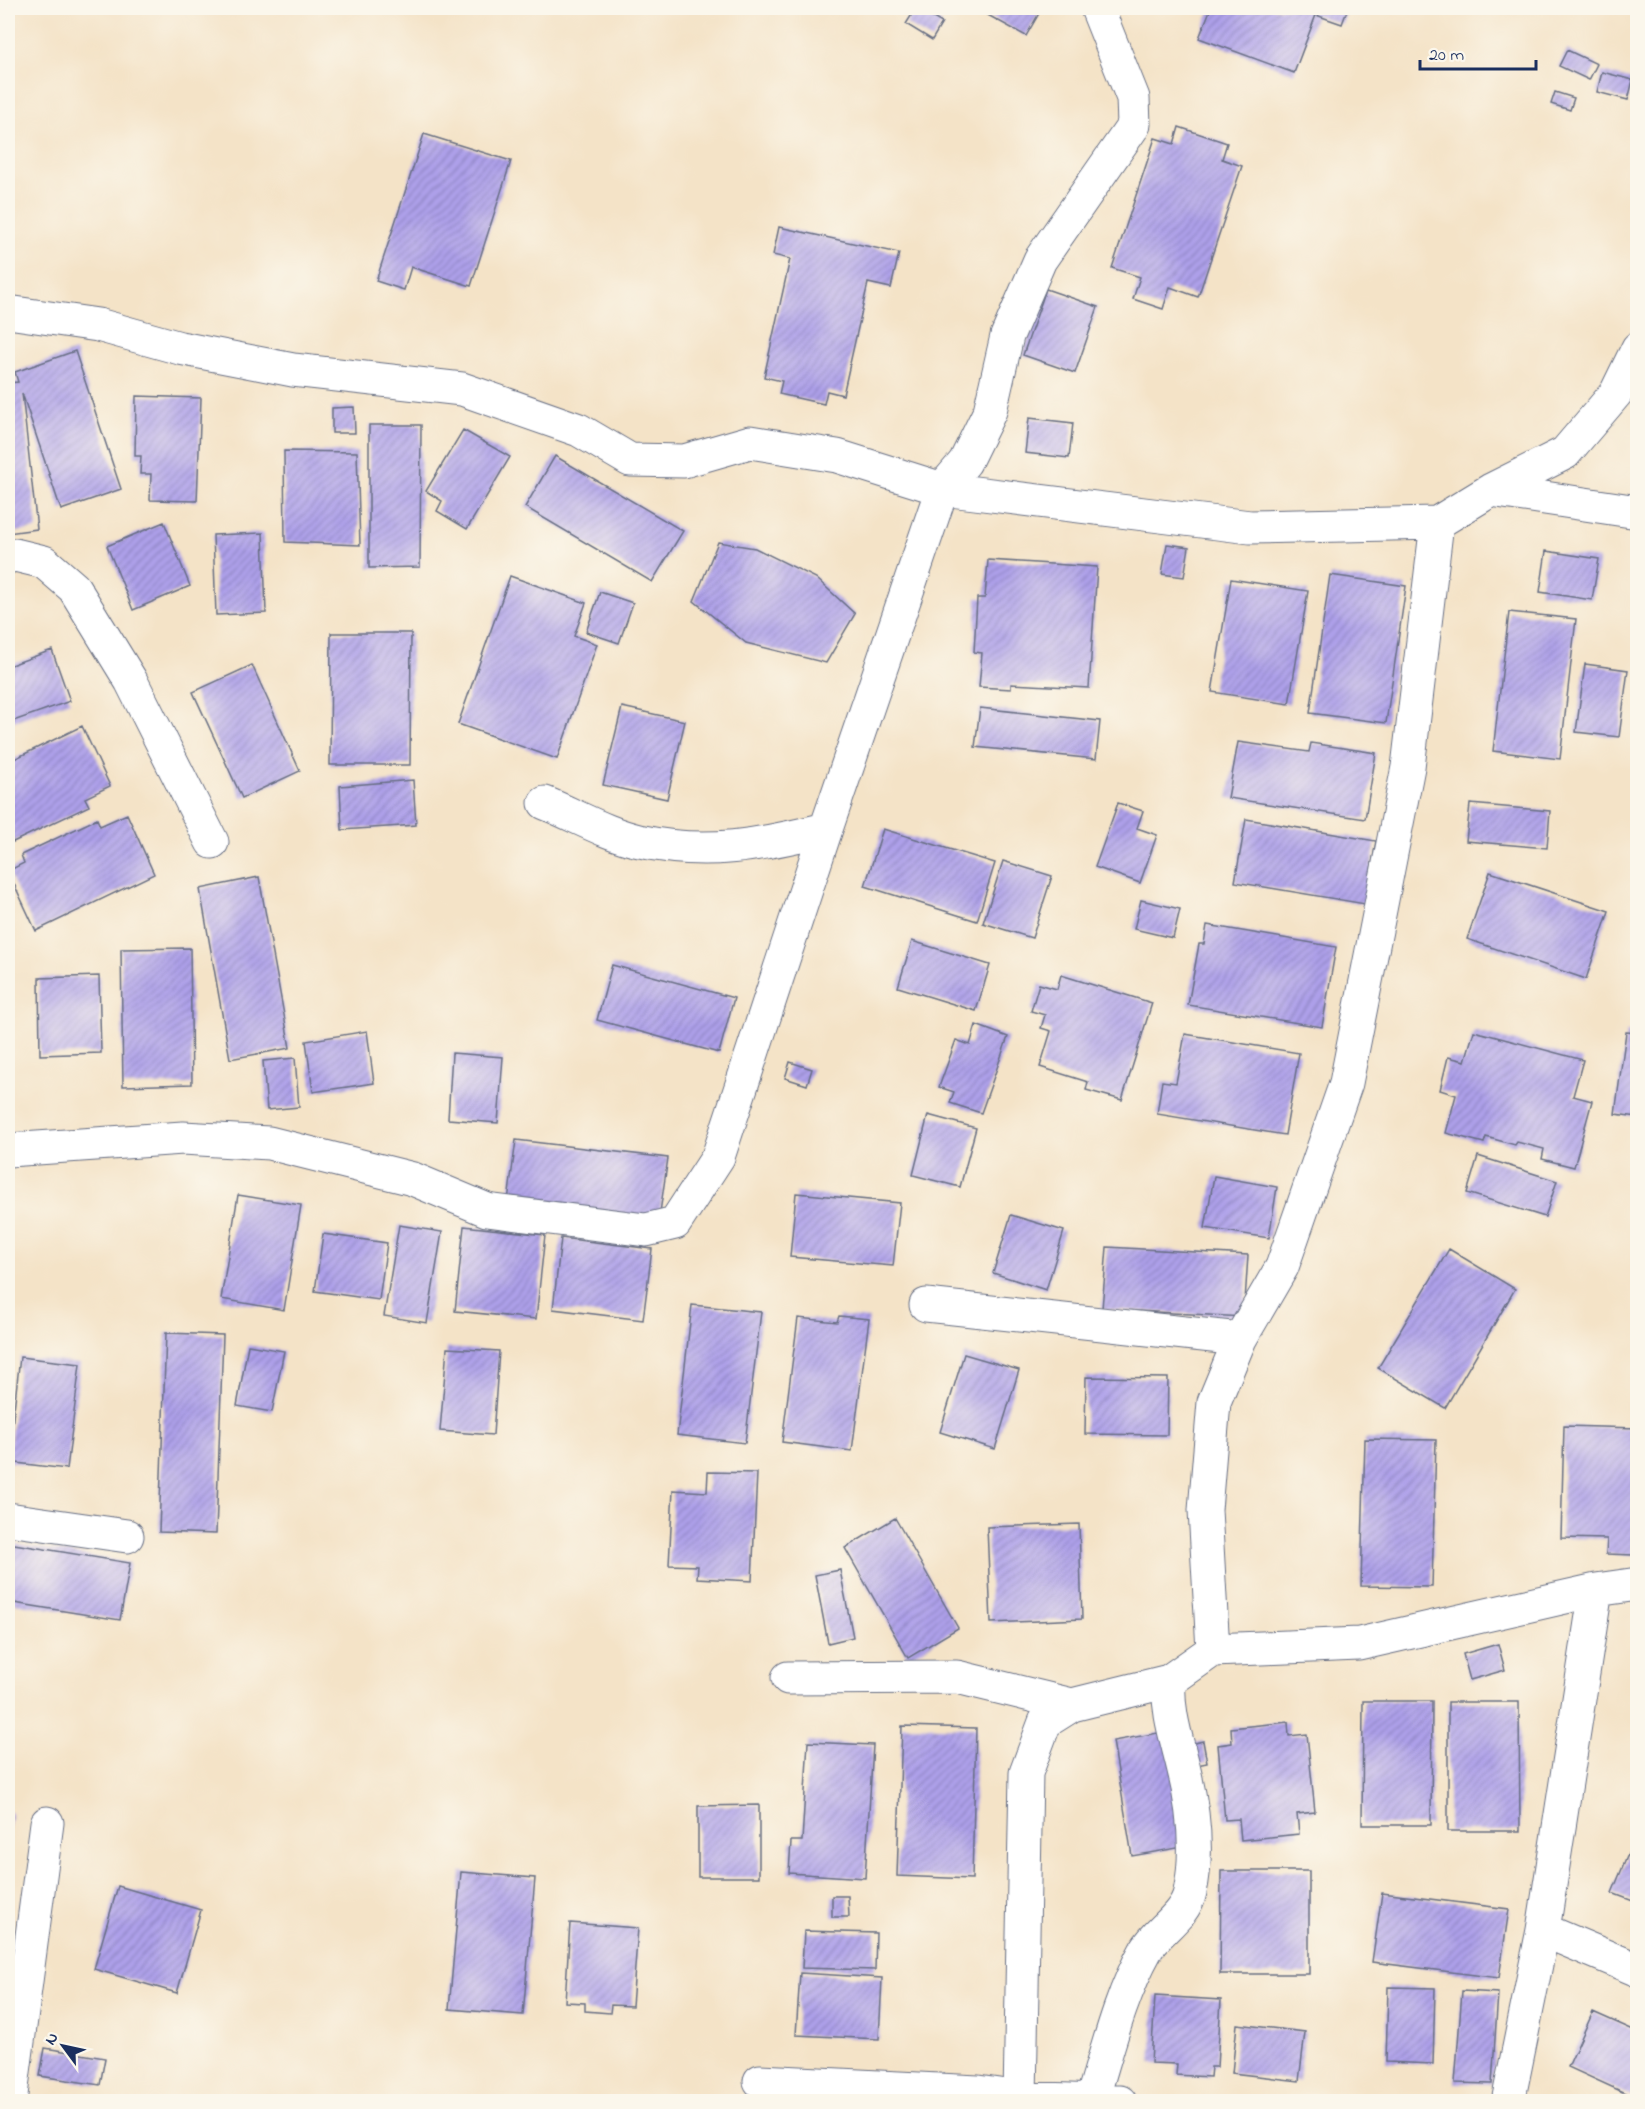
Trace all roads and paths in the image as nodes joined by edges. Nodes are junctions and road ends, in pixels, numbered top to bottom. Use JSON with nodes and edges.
{"nodes":[{"id":1,"x":1097,"y":8,"type":"edge"},
{"id":2,"x":8,"y":312,"type":"edge"},
{"id":3,"x":1638,"y":348,"type":"edge"},
{"id":4,"x":942,"y":489,"type":"junction"},
{"id":5,"x":1491,"y":490,"type":"junction"},
{"id":6,"x":1638,"y":512,"type":"edge"},
{"id":7,"x":1437,"y":523,"type":"junction"},
{"id":8,"x":8,"y":557,"type":"edge"},
{"id":9,"x":545,"y":803,"type":"dead end"},
{"id":10,"x":826,"y":829,"type":"junction"},
{"id":11,"x":212,"y":842,"type":"dead end"},
{"id":12,"x":8,"y":1150,"type":"edge"},
{"id":13,"x":926,"y":1305,"type":"dead end"},
{"id":14,"x":1240,"y":1339,"type":"junction"},
{"id":15,"x":8,"y":1519,"type":"edge"},
{"id":16,"x":127,"y":1536,"type":"dead end"},
{"id":17,"x":1638,"y":1584,"type":"edge"},
{"id":18,"x":1596,"y":1590,"type":"junction"},
{"id":19,"x":1213,"y":1650,"type":"junction"},
{"id":20,"x":788,"y":1678,"type":"dead end"},
{"id":21,"x":1169,"y":1681,"type":"junction"},
{"id":22,"x":1072,"y":1705,"type":"junction"},
{"id":23,"x":48,"y":1823,"type":"dead end"},
{"id":24,"x":1543,"y":1930,"type":"junction"},
{"id":25,"x":1638,"y":1970,"type":"edge"},
{"id":26,"x":760,"y":2081,"type":"dead end"},
{"id":27,"x":1020,"y":2098,"type":"junction"},
{"id":28,"x":9,"y":2101,"type":"edge"},
{"id":29,"x":1106,"y":2101,"type":"edge"},
{"id":30,"x":1508,"y":2102,"type":"edge"}],
"edges":[{"from":1,"to":4,"type":"street"},
{"from":2,"to":4,"type":"street"},
{"from":3,"to":5,"type":"street"},
{"from":4,"to":7,"type":"street"},
{"from":4,"to":10,"type":"street"},
{"from":5,"to":6,"type":"street"},
{"from":5,"to":7,"type":"street"},
{"from":7,"to":14,"type":"street"},
{"from":8,"to":11,"type":"street"},
{"from":9,"to":10,"type":"street"},
{"from":10,"to":12,"type":"street"},
{"from":13,"to":14,"type":"street"},
{"from":14,"to":19,"type":"street"},
{"from":15,"to":16,"type":"street"},
{"from":17,"to":18,"type":"street"},
{"from":18,"to":19,"type":"street"},
{"from":18,"to":24,"type":"street"},
{"from":19,"to":21,"type":"street"},
{"from":20,"to":22,"type":"street"},
{"from":21,"to":22,"type":"street"},
{"from":21,"to":29,"type":"street"},
{"from":22,"to":27,"type":"street"},
{"from":23,"to":28,"type":"street"},
{"from":24,"to":25,"type":"street"},
{"from":24,"to":30,"type":"street"},
{"from":26,"to":27,"type":"street"},
{"from":27,"to":29,"type":"street"}]}
